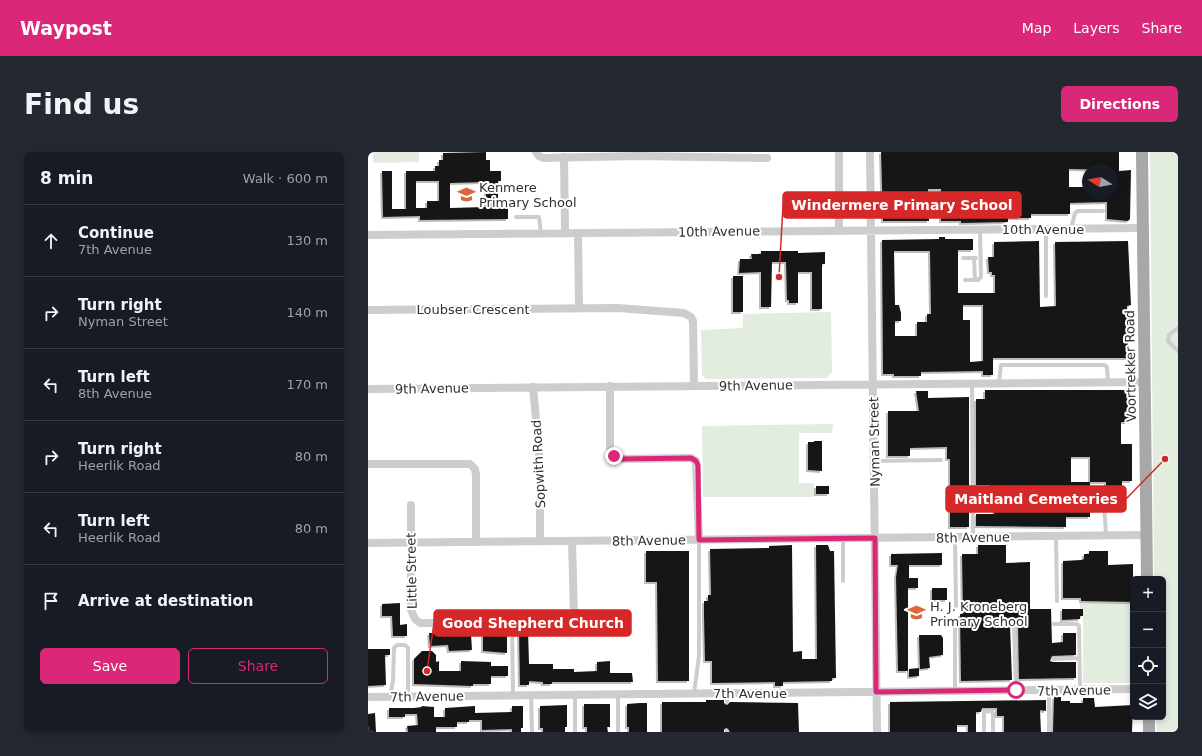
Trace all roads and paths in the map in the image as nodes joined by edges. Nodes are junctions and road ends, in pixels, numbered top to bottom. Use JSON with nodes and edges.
{"nodes":[{"id":1,"x":536,"y":152,"type":"edge"},
{"id":2,"x":839,"y":152,"type":"edge"},
{"id":3,"x":870,"y":152,"type":"edge"},
{"id":4,"x":1142,"y":152,"type":"edge"},
{"id":5,"x":697,"y":154,"type":"edge"},
{"id":6,"x":564,"y":157,"type":"junction"},
{"id":7,"x":767,"y":158,"type":"dead end"},
{"id":8,"x":1103,"y":210,"type":"dead end"},
{"id":9,"x":516,"y":217,"type":"dead end"},
{"id":10,"x":1143,"y":228,"type":"junction"},
{"id":11,"x":980,"y":229,"type":"junction"},
{"id":12,"x":1046,"y":229,"type":"junction"},
{"id":13,"x":1071,"y":229,"type":"junction"},
{"id":14,"x":839,"y":230,"type":"junction"},
{"id":15,"x":872,"y":231,"type":"junction"},
{"id":16,"x":541,"y":233,"type":"junction"},
{"id":17,"x":565,"y":233,"type":"junction"},
{"id":18,"x":578,"y":233,"type":"junction"},
{"id":19,"x":368,"y":235,"type":"edge"},
{"id":20,"x":981,"y":257,"type":"junction"},
{"id":21,"x":964,"y":258,"type":"dead end"},
{"id":22,"x":974,"y":258,"type":"junction"},
{"id":23,"x":965,"y":280,"type":"dead end"},
{"id":24,"x":975,"y":280,"type":"junction"},
{"id":25,"x":1046,"y":296,"type":"dead end"},
{"id":26,"x":579,"y":308,"type":"junction"},
{"id":27,"x":368,"y":310,"type":"edge"},
{"id":28,"x":1178,"y":328,"type":"edge"},
{"id":29,"x":1178,"y":351,"type":"edge"},
{"id":30,"x":1108,"y":382,"type":"junction"},
{"id":31,"x":1144,"y":382,"type":"junction"},
{"id":32,"x":972,"y":383,"type":"junction"},
{"id":33,"x":999,"y":383,"type":"junction"},
{"id":34,"x":873,"y":384,"type":"junction"},
{"id":35,"x":610,"y":386,"type":"junction"},
{"id":36,"x":694,"y":386,"type":"junction"},
{"id":37,"x":533,"y":387,"type":"junction"},
{"id":38,"x":368,"y":389,"type":"edge"},
{"id":39,"x":941,"y":460,"type":"dead end"},
{"id":40,"x":874,"y":461,"type":"junction"},
{"id":41,"x":368,"y":464,"type":"edge"},
{"id":42,"x":1104,"y":504,"type":"dead end"},
{"id":43,"x":410,"y":505,"type":"dead end"},
{"id":44,"x":1146,"y":535,"type":"junction"},
{"id":45,"x":1056,"y":536,"type":"junction"},
{"id":46,"x":1106,"y":536,"type":"junction"},
{"id":47,"x":955,"y":537,"type":"junction"},
{"id":48,"x":973,"y":537,"type":"junction"},
{"id":49,"x":843,"y":538,"type":"junction"},
{"id":50,"x":875,"y":538,"type":"junction"},
{"id":51,"x":699,"y":540,"type":"junction"},
{"id":52,"x":540,"y":541,"type":"junction"},
{"id":53,"x":572,"y":541,"type":"junction"},
{"id":54,"x":476,"y":542,"type":"junction"},
{"id":55,"x":368,"y":543,"type":"edge"},
{"id":56,"x":411,"y":543,"type":"junction"},
{"id":57,"x":1147,"y":576,"type":"edge"},
{"id":58,"x":843,"y":581,"type":"dead end"},
{"id":59,"x":1056,"y":601,"type":"dead end"},
{"id":60,"x":956,"y":606,"type":"dead end"},
{"id":61,"x":618,"y":615,"type":"dead end"},
{"id":62,"x":574,"y":618,"type":"junction"},
{"id":63,"x":955,"y":620,"type":"dead end"},
{"id":64,"x":512,"y":623,"type":"junction"},
{"id":65,"x":1014,"y":624,"type":"dead end"},
{"id":66,"x":1054,"y":624,"type":"dead end"},
{"id":67,"x":1053,"y":658,"type":"dead end"},
{"id":68,"x":1080,"y":658,"type":"junction"},
{"id":69,"x":1130,"y":689,"type":"edge"},
{"id":70,"x":1016,"y":690,"type":"junction"},
{"id":71,"x":1049,"y":690,"type":"junction"},
{"id":72,"x":1080,"y":690,"type":"junction"},
{"id":73,"x":955,"y":691,"type":"junction"},
{"id":74,"x":876,"y":692,"type":"junction"},
{"id":75,"x":694,"y":693,"type":"junction"},
{"id":76,"x":727,"y":693,"type":"junction"},
{"id":77,"x":575,"y":694,"type":"junction"},
{"id":78,"x":618,"y":694,"type":"junction"},
{"id":79,"x":513,"y":695,"type":"junction"},
{"id":80,"x":531,"y":695,"type":"junction"},
{"id":81,"x":390,"y":696,"type":"junction"},
{"id":82,"x":408,"y":696,"type":"junction"},
{"id":83,"x":368,"y":697,"type":"edge"},
{"id":84,"x":727,"y":702,"type":"dead end"},
{"id":85,"x":1149,"y":720,"type":"edge"},
{"id":86,"x":532,"y":732,"type":"edge"},
{"id":87,"x":575,"y":732,"type":"edge"},
{"id":88,"x":618,"y":732,"type":"edge"},
{"id":89,"x":877,"y":732,"type":"edge"},
{"id":90,"x":984,"y":732,"type":"edge"},
{"id":91,"x":993,"y":732,"type":"edge"},
{"id":92,"x":1049,"y":732,"type":"edge"},
{"id":93,"x":1149,"y":732,"type":"edge"}],
"edges":[{"from":1,"to":6,"type":"street"},
{"from":2,"to":14,"type":"street"},
{"from":3,"to":15,"type":"street","name":"Nyman Street"},
{"from":4,"to":10,"type":"main road","name":"Voortrekker Road"},
{"from":5,"to":6,"type":"street"},
{"from":5,"to":7,"type":"street"},
{"from":6,"to":17,"type":"street"},
{"from":8,"to":13,"type":"lane"},
{"from":9,"to":16,"type":"lane"},
{"from":10,"to":13,"type":"street","name":"10th Avenue"},
{"from":10,"to":31,"type":"main road","name":"Voortrekker Road"},
{"from":11,"to":12,"type":"street","name":"10th Avenue"},
{"from":11,"to":15,"type":"street","name":"10th Avenue"},
{"from":11,"to":20,"type":"lane"},
{"from":12,"to":13,"type":"street","name":"10th Avenue"},
{"from":12,"to":25,"type":"lane"},
{"from":14,"to":15,"type":"street","name":"10th Avenue"},
{"from":14,"to":18,"type":"street","name":"10th Avenue"},
{"from":15,"to":34,"type":"street","name":"Nyman Street"},
{"from":16,"to":17,"type":"street","name":"10th Avenue"},
{"from":16,"to":19,"type":"street","name":"10th Avenue"},
{"from":17,"to":18,"type":"street","name":"10th Avenue"},
{"from":18,"to":26,"type":"street"},
{"from":20,"to":22,"type":"lane"},
{"from":20,"to":24,"type":"lane"},
{"from":21,"to":22,"type":"lane"},
{"from":22,"to":24,"type":"lane"},
{"from":23,"to":24,"type":"lane"},
{"from":26,"to":27,"type":"street","name":"Loubser Crescent"},
{"from":26,"to":36,"type":"street","name":"Loubser Crescent"},
{"from":28,"to":29,"type":"lane"},
{"from":30,"to":31,"type":"street","name":"9th Avenue"},
{"from":30,"to":33,"type":"street","name":"9th Avenue"},
{"from":30,"to":33,"type":"lane"},
{"from":31,"to":44,"type":"main road","name":"Voortrekker Road"},
{"from":32,"to":33,"type":"street","name":"9th Avenue"},
{"from":32,"to":34,"type":"street","name":"9th Avenue"},
{"from":32,"to":48,"type":"lane"},
{"from":34,"to":36,"type":"street","name":"9th Avenue"},
{"from":34,"to":40,"type":"street","name":"Nyman Street"},
{"from":35,"to":36,"type":"street","name":"9th Avenue"},
{"from":35,"to":37,"type":"street","name":"9th Avenue"},
{"from":35,"to":51,"type":"street"},
{"from":37,"to":38,"type":"street","name":"9th Avenue"},
{"from":37,"to":52,"type":"street","name":"Sopwith Road"},
{"from":39,"to":40,"type":"lane"},
{"from":40,"to":50,"type":"street","name":"Nyman Street"},
{"from":41,"to":54,"type":"street"},
{"from":42,"to":46,"type":"lane"},
{"from":43,"to":56,"type":"street","name":"Little Street"},
{"from":44,"to":46,"type":"street","name":"8th Avenue"},
{"from":44,"to":57,"type":"main road","name":"Voortrekker Road"},
{"from":45,"to":46,"type":"street","name":"8th Avenue"},
{"from":45,"to":48,"type":"street","name":"8th Avenue"},
{"from":45,"to":59,"type":"lane"},
{"from":47,"to":48,"type":"street","name":"8th Avenue"},
{"from":47,"to":50,"type":"street","name":"8th Avenue"},
{"from":47,"to":60,"type":"lane"},
{"from":49,"to":50,"type":"street","name":"8th Avenue"},
{"from":49,"to":51,"type":"street","name":"8th Avenue"},
{"from":49,"to":58,"type":"lane"},
{"from":50,"to":74,"type":"street","name":"Nyman Street"},
{"from":51,"to":53,"type":"street","name":"8th Avenue"},
{"from":51,"to":75,"type":"lane"},
{"from":52,"to":53,"type":"street","name":"8th Avenue"},
{"from":52,"to":54,"type":"street","name":"8th Avenue"},
{"from":53,"to":62,"type":"street"},
{"from":54,"to":56,"type":"street","name":"8th Avenue"},
{"from":55,"to":56,"type":"street","name":"8th Avenue"},
{"from":56,"to":64,"type":"street","name":"Little Street"},
{"from":61,"to":62,"type":"street","name":"Little Street"},
{"from":62,"to":64,"type":"street","name":"Little Street"},
{"from":63,"to":73,"type":"lane"},
{"from":64,"to":79,"type":"lane"},
{"from":65,"to":70,"type":"lane"},
{"from":66,"to":68,"type":"lane"},
{"from":67,"to":68,"type":"lane"},
{"from":68,"to":72,"type":"lane"},
{"from":69,"to":72,"type":"street","name":"7th Avenue"},
{"from":70,"to":71,"type":"street","name":"7th Avenue"},
{"from":70,"to":73,"type":"street","name":"7th Avenue"},
{"from":71,"to":72,"type":"street","name":"7th Avenue"},
{"from":71,"to":92,"type":"lane"},
{"from":73,"to":74,"type":"street","name":"7th Avenue"},
{"from":74,"to":76,"type":"street","name":"7th Avenue"},
{"from":74,"to":89,"type":"street","name":"Nyman Street"},
{"from":75,"to":76,"type":"street","name":"7th Avenue"},
{"from":75,"to":78,"type":"street","name":"7th Avenue"},
{"from":76,"to":84,"type":"lane"},
{"from":77,"to":78,"type":"street","name":"7th Avenue"},
{"from":77,"to":80,"type":"street","name":"7th Avenue"},
{"from":77,"to":87,"type":"lane"},
{"from":78,"to":88,"type":"lane"},
{"from":79,"to":80,"type":"street","name":"7th Avenue"},
{"from":79,"to":82,"type":"street","name":"7th Avenue"},
{"from":80,"to":86,"type":"lane"},
{"from":81,"to":82,"type":"street","name":"7th Avenue"},
{"from":81,"to":82,"type":"lane"},
{"from":81,"to":83,"type":"street","name":"7th Avenue"},
{"from":85,"to":93,"type":"main road"},
{"from":90,"to":91,"type":"lane"}]}
